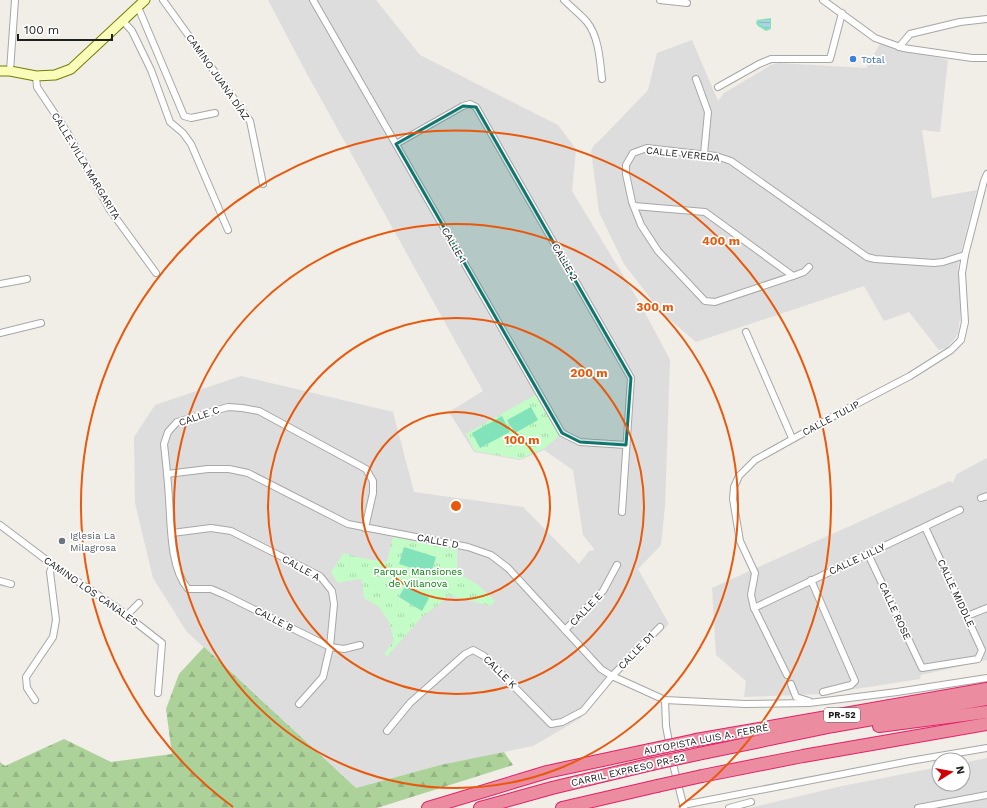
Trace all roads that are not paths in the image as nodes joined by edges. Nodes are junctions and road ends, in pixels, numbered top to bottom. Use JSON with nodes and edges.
{"nodes":[{"id":1,"x":15,"y":0,"type":"edge"},
{"id":2,"x":145,"y":0,"type":"edge"},
{"id":3,"x":163,"y":0,"type":"edge"},
{"id":4,"x":313,"y":0,"type":"edge"},
{"id":5,"x":564,"y":0,"type":"edge"},
{"id":6,"x":660,"y":0,"type":"edge"},
{"id":7,"x":823,"y":0,"type":"edge"},
{"id":8,"x":686,"y":3,"type":"dead end"},
{"id":9,"x":138,"y":7,"type":"junction"},
{"id":10,"x":842,"y":14,"type":"junction"},
{"id":11,"x":987,"y":19,"type":"edge"},
{"id":12,"x":123,"y":21,"type":"junction"},
{"id":13,"x":899,"y":47,"type":"junction"},
{"id":14,"x":987,"y":58,"type":"edge"},
{"id":15,"x":0,"y":71,"type":"edge"},
{"id":16,"x":10,"y":71,"type":"junction"},
{"id":17,"x":36,"y":76,"type":"junction"},
{"id":18,"x":602,"y":79,"type":"dead end"},
{"id":19,"x":696,"y":79,"type":"dead end"},
{"id":20,"x":718,"y":87,"type":"dead end"},
{"id":21,"x":215,"y":113,"type":"dead end"},
{"id":22,"x":396,"y":144,"type":"junction"},
{"id":23,"x":704,"y":154,"type":"junction"},
{"id":24,"x":987,"y":174,"type":"edge"},
{"id":25,"x":263,"y":184,"type":"dead end"},
{"id":26,"x":634,"y":206,"type":"junction"},
{"id":27,"x":228,"y":230,"type":"dead end"},
{"id":28,"x":965,"y":255,"type":"junction"},
{"id":29,"x":810,"y":267,"type":"dead end"},
{"id":30,"x":156,"y":273,"type":"dead end"},
{"id":31,"x":793,"y":276,"type":"junction"},
{"id":32,"x":27,"y":279,"type":"dead end"},
{"id":33,"x":0,"y":284,"type":"edge"},
{"id":34,"x":41,"y":323,"type":"dead end"},
{"id":35,"x":746,"y":332,"type":"dead end"},
{"id":36,"x":0,"y":334,"type":"edge"},
{"id":37,"x":792,"y":438,"type":"junction"},
{"id":38,"x":626,"y":445,"type":"junction"},
{"id":39,"x":167,"y":474,"type":"junction"},
{"id":40,"x":960,"y":510,"type":"dead end"},
{"id":41,"x":622,"y":512,"type":"dead end"},
{"id":42,"x":0,"y":525,"type":"edge"},
{"id":43,"x":925,"y":527,"type":"junction"},
{"id":44,"x":365,"y":528,"type":"junction"},
{"id":45,"x":172,"y":533,"type":"junction"},
{"id":46,"x":868,"y":554,"type":"junction"},
{"id":47,"x":53,"y":565,"type":"junction"},
{"id":48,"x":616,"y":565,"type":"dead end"},
{"id":49,"x":811,"y":580,"type":"junction"},
{"id":50,"x":0,"y":581,"type":"edge"},
{"id":51,"x":11,"y":584,"type":"dead end"},
{"id":52,"x":188,"y":589,"type":"joint"},
{"id":53,"x":140,"y":603,"type":"dead end"},
{"id":54,"x":754,"y":608,"type":"junction"},
{"id":55,"x":987,"y":608,"type":"edge"},
{"id":56,"x":127,"y":615,"type":"junction"},
{"id":57,"x":967,"y":616,"type":"junction"},
{"id":58,"x":660,"y":627,"type":"dead end"},
{"id":59,"x":565,"y":630,"type":"junction"},
{"id":60,"x":360,"y":646,"type":"dead end"},
{"id":61,"x":330,"y":647,"type":"junction"},
{"id":62,"x":978,"y":659,"type":"joint"},
{"id":63,"x":787,"y":675,"type":"dead end"},
{"id":64,"x":612,"y":676,"type":"junction"},
{"id":65,"x":987,"y":678,"type":"edge"},
{"id":66,"x":791,"y":684,"type":"dead end"},
{"id":67,"x":987,"y":689,"type":"edge"},
{"id":68,"x":823,"y":692,"type":"dead end"},
{"id":69,"x":158,"y":693,"type":"dead end"},
{"id":70,"x":987,"y":699,"type":"edge"},
{"id":71,"x":35,"y":700,"type":"dead end"},
{"id":72,"x":665,"y":700,"type":"junction"},
{"id":73,"x":814,"y":703,"type":"junction"},
{"id":74,"x":299,"y":704,"type":"dead end"},
{"id":75,"x":987,"y":712,"type":"edge"},
{"id":76,"x":987,"y":724,"type":"edge"},
{"id":77,"x":969,"y":727,"type":"junction"},
{"id":78,"x":987,"y":727,"type":"edge"},
{"id":79,"x":387,"y":731,"type":"dead end"},
{"id":80,"x":777,"y":738,"type":"junction"},
{"id":81,"x":987,"y":748,"type":"edge"},
{"id":82,"x":987,"y":795,"type":"edge"},
{"id":83,"x":751,"y":802,"type":"dead end"},
{"id":84,"x":684,"y":807,"type":"edge"},
{"id":85,"x":428,"y":808,"type":"edge"},
{"id":86,"x":480,"y":808,"type":"edge"},
{"id":87,"x":562,"y":808,"type":"edge"},
{"id":88,"x":729,"y":808,"type":"edge"},
{"id":89,"x":918,"y":808,"type":"edge"}],
"edges":[{"from":1,"to":16,"type":"street"},
{"from":2,"to":9,"type":"street"},
{"from":3,"to":25,"type":"street","name":"CAMINO JUANA DÍAZ"},
{"from":4,"to":22,"type":"street","name":"CALLE 1"},
{"from":5,"to":18,"type":"street"},
{"from":6,"to":8,"type":"street"},
{"from":7,"to":10,"type":"street"},
{"from":9,"to":12,"type":"street"},
{"from":9,"to":21,"type":"street"},
{"from":10,"to":13,"type":"street"},
{"from":10,"to":20,"type":"street"},
{"from":11,"to":13,"type":"street"},
{"from":12,"to":17,"type":"street"},
{"from":12,"to":27,"type":"street"},
{"from":13,"to":14,"type":"street"},
{"from":15,"to":16,"type":"street"},
{"from":16,"to":17,"type":"street"},
{"from":17,"to":30,"type":"street","name":"CALLE VILLA MARGARITA"},
{"from":19,"to":23,"type":"street"},
{"from":22,"to":38,"type":"street","name":"CALLE 1"},
{"from":22,"to":38,"type":"street","name":"CALLE 2"},
{"from":23,"to":26,"type":"street","name":"CALLE VEREDA"},
{"from":23,"to":28,"type":"street","name":"CALLE VEREDA"},
{"from":24,"to":28,"type":"street","name":"CALLE TULIP"},
{"from":26,"to":31,"type":"street"},
{"from":26,"to":31,"type":"street","name":"CALLE VEREDA"},
{"from":28,"to":37,"type":"street","name":"CALLE TULIP"},
{"from":29,"to":31,"type":"street","name":"CALLE VEREDA"},
{"from":32,"to":33,"type":"street"},
{"from":34,"to":36,"type":"street"},
{"from":35,"to":37,"type":"street"},
{"from":37,"to":54,"type":"street","name":"CALLE TULIP"},
{"from":38,"to":41,"type":"street","name":"CALLE 2"},
{"from":39,"to":44,"type":"street","name":"CALLE D"},
{"from":39,"to":44,"type":"street","name":"CALLE C"},
{"from":39,"to":45,"type":"street","name":"CALLE C"},
{"from":40,"to":43,"type":"street","name":"CALLE LILLY"},
{"from":42,"to":47,"type":"street","name":"CAMINO LOS CANALES"},
{"from":43,"to":46,"type":"street","name":"CALLE LILLY"},
{"from":43,"to":57,"type":"street","name":"CALLE MIDDLE"},
{"from":44,"to":59,"type":"street","name":"CALLE D"},
{"from":45,"to":52,"type":"street","name":"CALLE C"},
{"from":45,"to":61,"type":"street","name":"CALLE A"},
{"from":46,"to":49,"type":"street","name":"CALLE LILLY"},
{"from":46,"to":62,"type":"street","name":"CALLE ROSE"},
{"from":47,"to":56,"type":"street","name":"CAMINO LOS CANALES"},
{"from":47,"to":71,"type":"street"},
{"from":48,"to":59,"type":"street","name":"CALLE E"},
{"from":49,"to":54,"type":"street","name":"CALLE LILLY"},
{"from":49,"to":68,"type":"street"},
{"from":50,"to":51,"type":"street"},
{"from":52,"to":61,"type":"street","name":"CALLE B"},
{"from":53,"to":56,"type":"street"},
{"from":54,"to":63,"type":"street","name":"CALLE TULIP"},
{"from":55,"to":57,"type":"street"},
{"from":56,"to":69,"type":"street","name":"CAMINO LOS CANALES"},
{"from":57,"to":62,"type":"street","name":"CALLE MIDDLE"},
{"from":58,"to":64,"type":"street","name":"CALLE D1"},
{"from":59,"to":64,"type":"street","name":"CALLE D"},
{"from":60,"to":61,"type":"street","name":"CALLE B"},
{"from":61,"to":74,"type":"street","name":"CALLE A"},
{"from":64,"to":72,"type":"street","name":"CALLE D"},
{"from":64,"to":79,"type":"street","name":"CALLE K"},
{"from":65,"to":73,"type":"street"},
{"from":66,"to":73,"type":"street"},
{"from":67,"to":85,"type":"highway","name":"AUTOPISTA LUIS A. FERRÉ","number":"PR-52","bridge":true},
{"from":70,"to":80,"type":"highway","name":"CARRIL EXPRESO PR-52"},
{"from":72,"to":73,"type":"street"},
{"from":72,"to":84,"type":"street"},
{"from":75,"to":80,"type":"highway","name":"CARRIL EXPRESO PR-52"},
{"from":76,"to":77,"type":"highway"},
{"from":77,"to":78,"type":"highway"},
{"from":77,"to":87,"type":"highway","bridge":true},
{"from":80,"to":86,"type":"highway","name":"CARRIL EXPRESO PR-52","bridge":true},
{"from":81,"to":84,"type":"street"},
{"from":82,"to":89,"type":"street"},
{"from":83,"to":88,"type":"street"}]}
